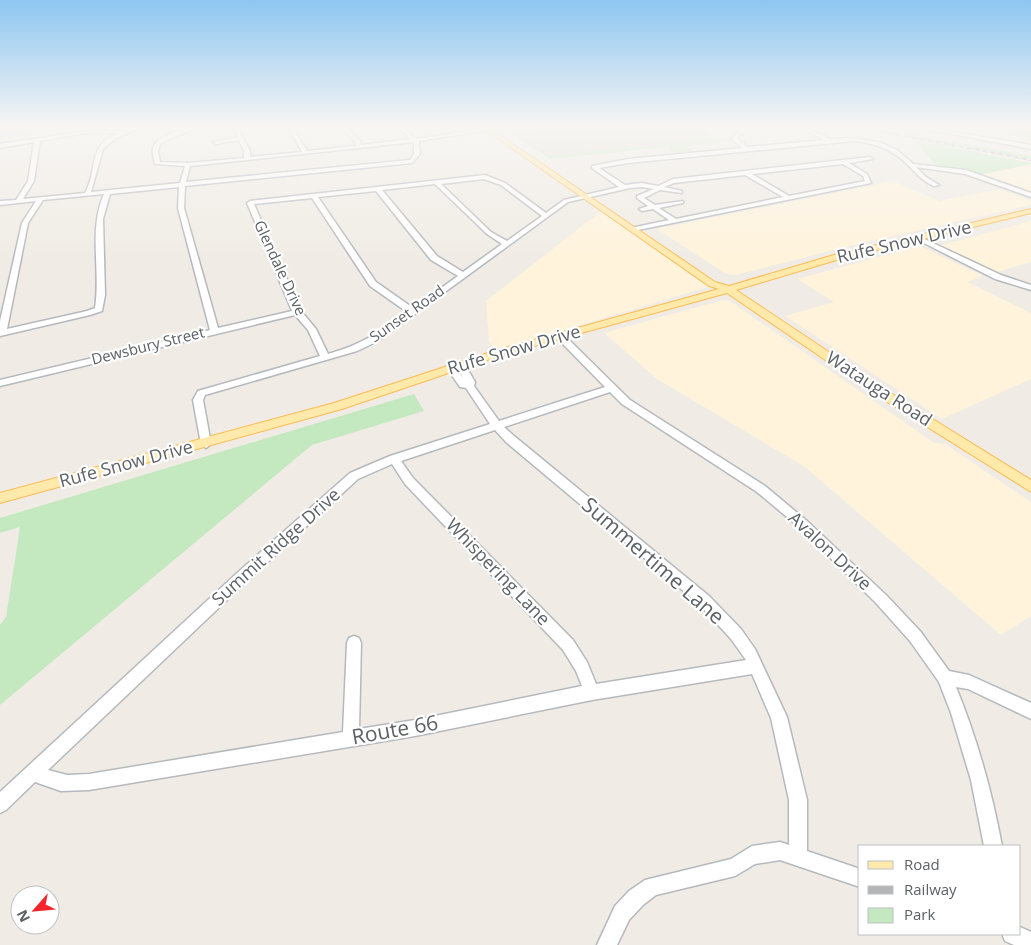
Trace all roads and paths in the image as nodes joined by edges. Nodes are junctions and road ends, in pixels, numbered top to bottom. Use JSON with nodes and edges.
{"nodes":[{"id":1,"x":32,"y":172,"type":"edge"},
{"id":2,"x":96,"y":172,"type":"edge"},
{"id":3,"x":186,"y":172,"type":"edge"},
{"id":4,"x":306,"y":172,"type":"edge"},
{"id":5,"x":556,"y":172,"type":"edge"},
{"id":6,"x":602,"y":172,"type":"edge"},
{"id":7,"x":754,"y":172,"type":"edge"},
{"id":8,"x":860,"y":172,"type":"edge"},
{"id":9,"x":917,"y":172,"type":"edge"},
{"id":10,"x":966,"y":172,"type":"edge"},
{"id":11,"x":746,"y":173,"type":"junction"},
{"id":12,"x":436,"y":182,"type":"junction"},
{"id":13,"x":936,"y":184,"type":"dead end"},
{"id":14,"x":183,"y":185,"type":"junction"},
{"id":15,"x":377,"y":188,"type":"junction"},
{"id":16,"x":625,"y":188,"type":"junction"},
{"id":17,"x":658,"y":190,"type":"junction"},
{"id":18,"x":587,"y":191,"type":"junction"},
{"id":19,"x":108,"y":192,"type":"junction"},
{"id":20,"x":87,"y":194,"type":"junction"},
{"id":21,"x":313,"y":195,"type":"junction"},
{"id":22,"x":601,"y":196,"type":"joint"},
{"id":23,"x":1031,"y":197,"type":"edge"},
{"id":24,"x":788,"y":198,"type":"junction"},
{"id":25,"x":41,"y":199,"type":"junction"},
{"id":26,"x":18,"y":201,"type":"junction"},
{"id":27,"x":681,"y":202,"type":"dead end"},
{"id":28,"x":0,"y":203,"type":"edge"},
{"id":29,"x":654,"y":207,"type":"junction"},
{"id":30,"x":642,"y":210,"type":"dead end"},
{"id":31,"x":1031,"y":211,"type":"edge"},
{"id":32,"x":545,"y":215,"type":"junction"},
{"id":33,"x":633,"y":218,"type":"dead end"},
{"id":34,"x":674,"y":221,"type":"junction"},
{"id":35,"x":650,"y":226,"type":"junction"},
{"id":36,"x":633,"y":229,"type":"junction"},
{"id":37,"x":918,"y":238,"type":"junction"},
{"id":38,"x":506,"y":243,"type":"junction"},
{"id":39,"x":462,"y":275,"type":"junction"},
{"id":40,"x":728,"y":288,"type":"junction"},
{"id":41,"x":1031,"y":288,"type":"edge"},
{"id":42,"x":412,"y":311,"type":"junction"},
{"id":43,"x":297,"y":312,"type":"junction"},
{"id":44,"x":214,"y":330,"type":"junction"},
{"id":45,"x":1,"y":333,"type":"edge"},
{"id":46,"x":560,"y":336,"type":"junction"},
{"id":47,"x":325,"y":358,"type":"junction"},
{"id":48,"x":456,"y":366,"type":"junction"},
{"id":49,"x":0,"y":383,"type":"edge"},
{"id":50,"x":611,"y":388,"type":"junction"},
{"id":51,"x":495,"y":424,"type":"junction"},
{"id":52,"x":206,"y":444,"type":"junction"},
{"id":53,"x":394,"y":459,"type":"junction"},
{"id":54,"x":1031,"y":487,"type":"edge"},
{"id":55,"x":0,"y":498,"type":"edge"},
{"id":56,"x":354,"y":643,"type":"dead end"},
{"id":57,"x":756,"y":666,"type":"junction"},
{"id":58,"x":945,"y":677,"type":"junction"},
{"id":59,"x":592,"y":692,"type":"junction"},
{"id":60,"x":1031,"y":711,"type":"edge"},
{"id":61,"x":351,"y":738,"type":"junction"},
{"id":62,"x":34,"y":772,"type":"junction"},
{"id":63,"x":0,"y":804,"type":"edge"},
{"id":64,"x":992,"y":845,"type":"edge"},
{"id":65,"x":798,"y":856,"type":"junction"},
{"id":66,"x":858,"y":877,"type":"edge"},
{"id":67,"x":1014,"y":935,"type":"edge"},
{"id":68,"x":1031,"y":942,"type":"edge"},
{"id":69,"x":607,"y":945,"type":"edge"}],
"edges":[{"from":1,"to":26,"type":"street"},
{"from":2,"to":20,"type":"street"},
{"from":3,"to":14,"type":"street"},
{"from":4,"to":14,"type":"street"},
{"from":5,"to":18,"type":"main road"},
{"from":6,"to":16,"type":"street"},
{"from":7,"to":11,"type":"street"},
{"from":8,"to":24,"type":"street"},
{"from":9,"to":13,"type":"street"},
{"from":10,"to":23,"type":"street"},
{"from":11,"to":17,"type":"street"},
{"from":11,"to":24,"type":"street"},
{"from":12,"to":15,"type":"street"},
{"from":12,"to":32,"type":"street"},
{"from":12,"to":38,"type":"street"},
{"from":14,"to":19,"type":"street"},
{"from":14,"to":44,"type":"street"},
{"from":15,"to":21,"type":"street"},
{"from":15,"to":39,"type":"street"},
{"from":16,"to":17,"type":"street"},
{"from":16,"to":22,"type":"street"},
{"from":17,"to":29,"type":"street"},
{"from":18,"to":22,"type":"main road"},
{"from":18,"to":32,"type":"street","name":"Sunset Road"},
{"from":18,"to":36,"type":"main road"},
{"from":19,"to":20,"type":"street"},
{"from":19,"to":45,"type":"street"},
{"from":20,"to":25,"type":"street"},
{"from":21,"to":42,"type":"street"},
{"from":21,"to":43,"type":"street","name":"Glendale Drive"},
{"from":24,"to":34,"type":"street"},
{"from":25,"to":26,"type":"street"},
{"from":25,"to":45,"type":"street"},
{"from":26,"to":28,"type":"street"},
{"from":27,"to":29,"type":"street"},
{"from":29,"to":30,"type":"street"},
{"from":29,"to":34,"type":"street"},
{"from":31,"to":37,"type":"main road","name":"Rufe Snow Drive"},
{"from":32,"to":38,"type":"street","name":"Sunset Road"},
{"from":33,"to":35,"type":"main road"},
{"from":34,"to":35,"type":"street"},
{"from":35,"to":36,"type":"street"},
{"from":35,"to":40,"type":"main road"},
{"from":36,"to":40,"type":"main road"},
{"from":37,"to":40,"type":"main road","name":"Rufe Snow Drive"},
{"from":37,"to":41,"type":"street"},
{"from":38,"to":39,"type":"street","name":"Sunset Road"},
{"from":39,"to":42,"type":"street","name":"Sunset Road"},
{"from":40,"to":46,"type":"main road","name":"Rufe Snow Drive"},
{"from":40,"to":54,"type":"main road","name":"Watauga Road"},
{"from":42,"to":47,"type":"street","name":"Sunset Road"},
{"from":43,"to":44,"type":"street","name":"Dewsbury Street"},
{"from":43,"to":47,"type":"street","name":"Glendale Drive"},
{"from":44,"to":49,"type":"street","name":"Dewsbury Street"},
{"from":46,"to":48,"type":"main road","name":"Rufe Snow Drive"},
{"from":46,"to":50,"type":"street","name":"Avalon Drive"},
{"from":47,"to":52,"type":"street","name":"Sunset Road"},
{"from":48,"to":51,"type":"street","name":"Summertime Lane"},
{"from":48,"to":52,"type":"main road","name":"Rufe Snow Drive"},
{"from":50,"to":51,"type":"street","name":"Summit Ridge Drive"},
{"from":50,"to":58,"type":"street","name":"Avalon Drive"},
{"from":51,"to":53,"type":"street","name":"Summit Ridge Drive"},
{"from":51,"to":57,"type":"street","name":"Summertime Lane"},
{"from":52,"to":55,"type":"main road","name":"Rufe Snow Drive"},
{"from":53,"to":59,"type":"street","name":"Whispering Lane"},
{"from":53,"to":62,"type":"street","name":"Summit Ridge Drive"},
{"from":56,"to":61,"type":"street"},
{"from":57,"to":59,"type":"street","name":"Route 66"},
{"from":57,"to":65,"type":"street","name":"Summertime Lane"},
{"from":58,"to":60,"type":"street"},
{"from":58,"to":64,"type":"street","name":"Avalon Drive"},
{"from":59,"to":61,"type":"street","name":"Route 66"},
{"from":61,"to":62,"type":"street","name":"Route 66"},
{"from":62,"to":63,"type":"street","name":"Summit Ridge Drive"},
{"from":65,"to":66,"type":"street"},
{"from":65,"to":69,"type":"street"},
{"from":67,"to":68,"type":"street"}]}
